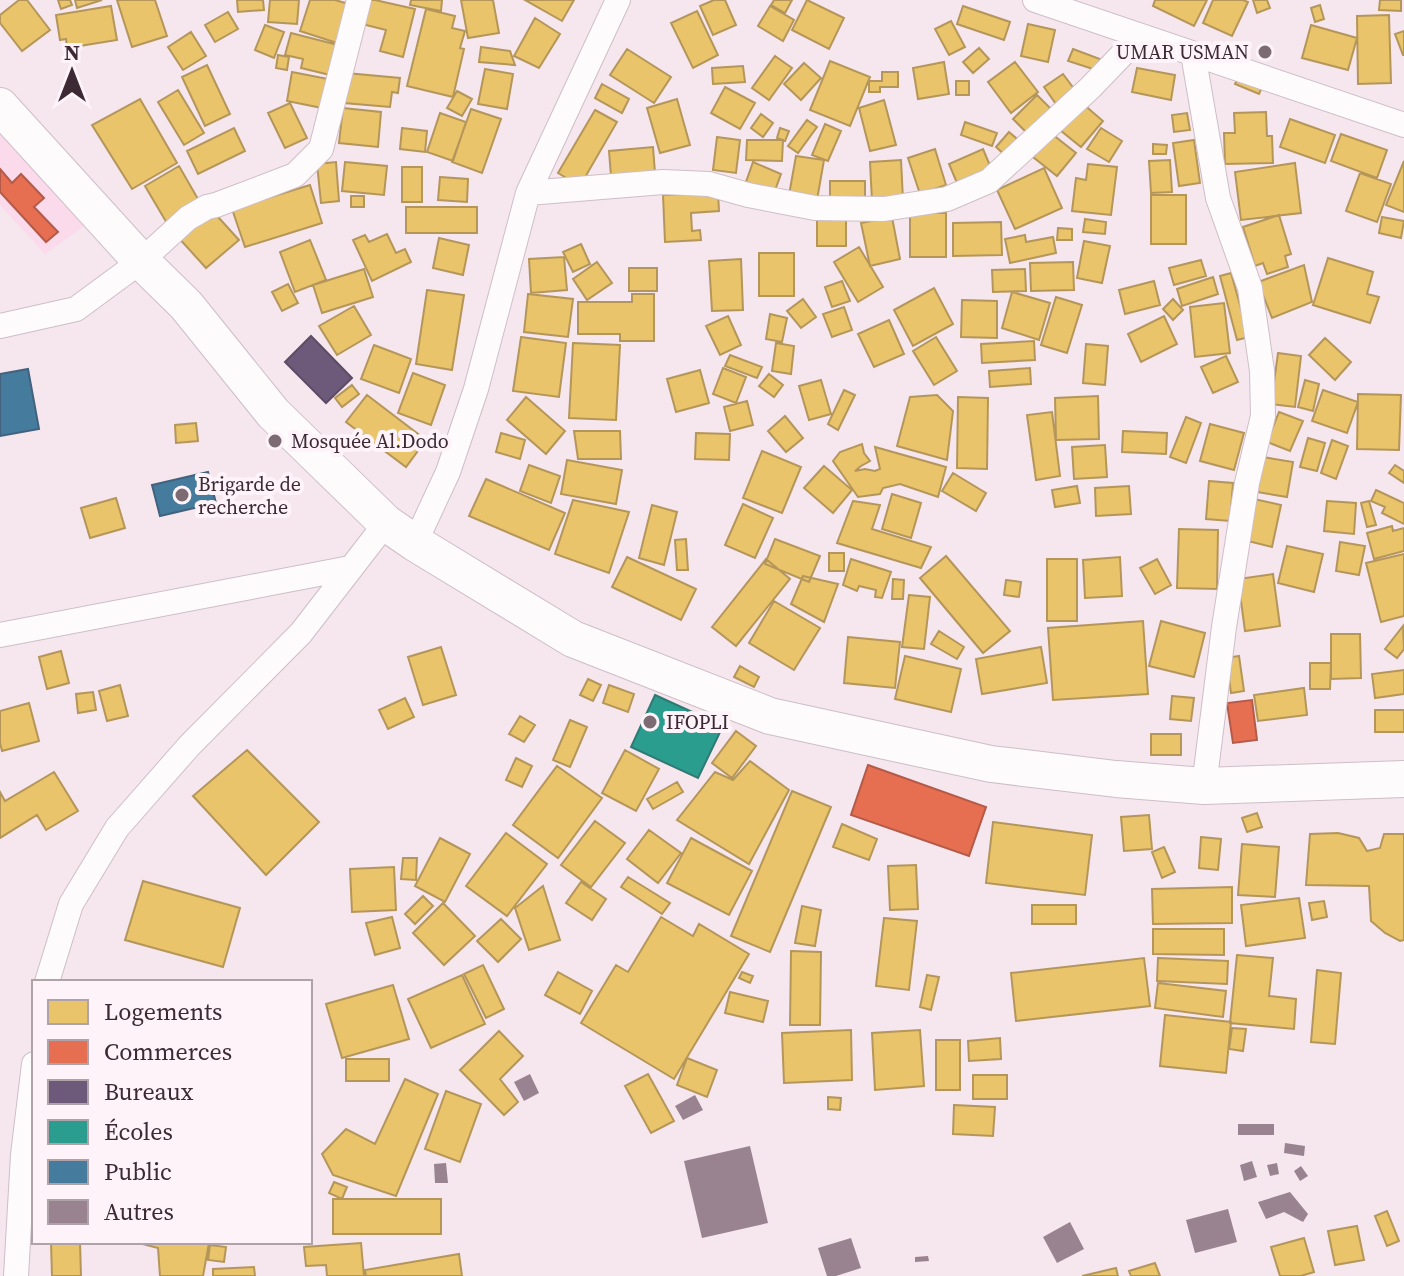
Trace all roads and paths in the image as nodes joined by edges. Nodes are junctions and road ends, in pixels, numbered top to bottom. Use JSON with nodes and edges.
{"nodes":[{"id":1,"x":359,"y":0,"type":"edge"},
{"id":2,"x":618,"y":0,"type":"edge"},
{"id":3,"x":1035,"y":0,"type":"edge"},
{"id":4,"x":1140,"y":36,"type":"junction"},
{"id":5,"x":1193,"y":54,"type":"junction"},
{"id":6,"x":0,"y":106,"type":"edge"},
{"id":7,"x":1404,"y":125,"type":"edge"},
{"id":8,"x":528,"y":193,"type":"junction"},
{"id":9,"x":141,"y":261,"type":"junction"},
{"id":10,"x":0,"y":326,"type":"edge"},
{"id":11,"x":401,"y":533,"type":"junction"},
{"id":12,"x":350,"y":568,"type":"junction"},
{"id":13,"x":0,"y":635,"type":"edge"},
{"id":14,"x":1404,"y":779,"type":"edge"},
{"id":15,"x":1204,"y":786,"type":"junction"},
{"id":16,"x":48,"y":980,"type":"edge"},
{"id":17,"x":32,"y":1081,"type":"edge"},
{"id":18,"x":16,"y":1276,"type":"edge"}],
"edges":[{"from":1,"to":9,"type":"street"},
{"from":2,"to":8,"type":"street"},
{"from":3,"to":4,"type":"street"},
{"from":4,"to":5,"type":"street"},
{"from":4,"to":8,"type":"street"},
{"from":5,"to":7,"type":"street"},
{"from":5,"to":15,"type":"street"},
{"from":6,"to":9,"type":"main road"},
{"from":8,"to":11,"type":"street"},
{"from":9,"to":10,"type":"street"},
{"from":9,"to":11,"type":"main road"},
{"from":11,"to":12,"type":"street"},
{"from":11,"to":15,"type":"main road"},
{"from":12,"to":13,"type":"street"},
{"from":12,"to":16,"type":"street"},
{"from":14,"to":15,"type":"main road"},
{"from":17,"to":18,"type":"street"}]}
